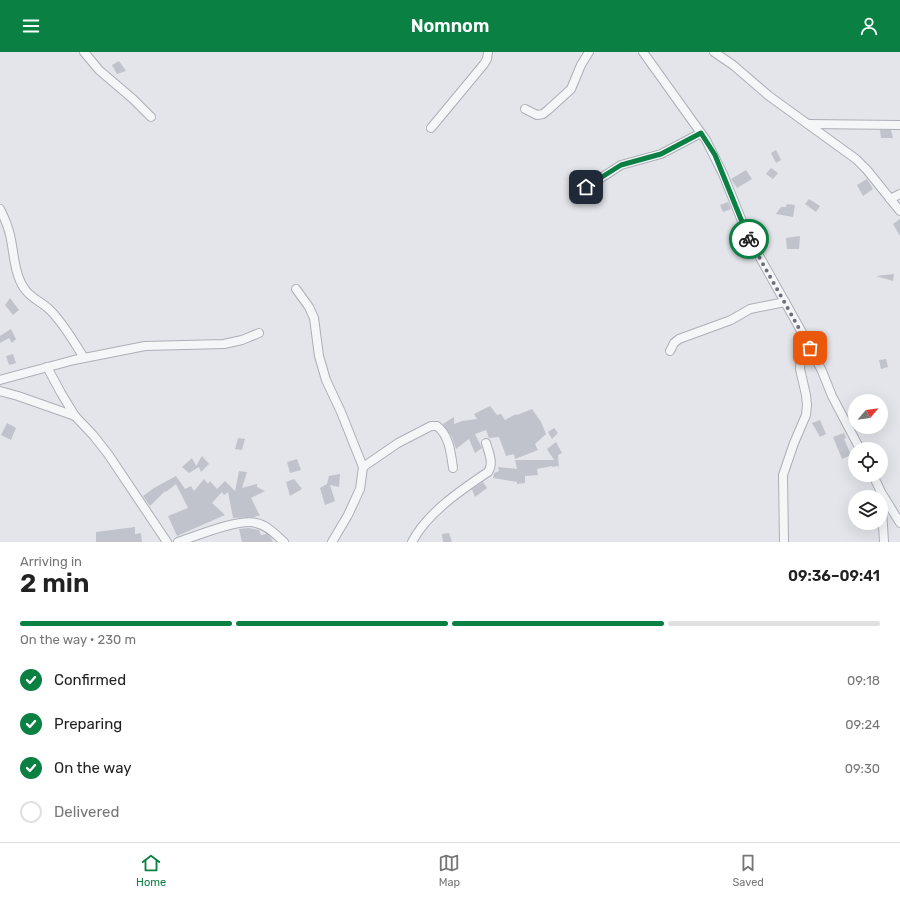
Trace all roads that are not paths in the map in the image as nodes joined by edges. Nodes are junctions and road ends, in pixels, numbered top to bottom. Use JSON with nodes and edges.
{"nodes":[{"id":1,"x":84,"y":52,"type":"edge"},
{"id":2,"x":488,"y":52,"type":"edge"},
{"id":3,"x":589,"y":52,"type":"edge"},
{"id":4,"x":643,"y":52,"type":"edge"},
{"id":5,"x":714,"y":52,"type":"edge"},
{"id":6,"x":525,"y":109,"type":"dead end"},
{"id":7,"x":151,"y":117,"type":"dead end"},
{"id":8,"x":807,"y":124,"type":"junction"},
{"id":9,"x":900,"y":125,"type":"edge"},
{"id":10,"x":431,"y":128,"type":"dead end"},
{"id":11,"x":701,"y":133,"type":"junction"},
{"id":12,"x":586,"y":187,"type":"dead end"},
{"id":13,"x":900,"y":194,"type":"edge"},
{"id":14,"x":890,"y":199,"type":"junction"},
{"id":15,"x":0,"y":209,"type":"edge"},
{"id":16,"x":900,"y":211,"type":"edge"},
{"id":17,"x":296,"y":289,"type":"dead end"},
{"id":18,"x":785,"y":302,"type":"junction"},
{"id":19,"x":260,"y":333,"type":"dead end"},
{"id":20,"x":804,"y":336,"type":"junction"},
{"id":21,"x":670,"y":351,"type":"dead end"},
{"id":22,"x":84,"y":358,"type":"junction"},
{"id":23,"x":47,"y":367,"type":"junction"},
{"id":24,"x":0,"y":380,"type":"edge"},
{"id":25,"x":0,"y":391,"type":"edge"},
{"id":26,"x":75,"y":416,"type":"junction"},
{"id":27,"x":856,"y":442,"type":"edge"},
{"id":28,"x":486,"y":443,"type":"dead end"},
{"id":29,"x":363,"y":467,"type":"junction"},
{"id":30,"x":453,"y":468,"type":"dead end"},
{"id":31,"x":888,"y":501,"type":"edge"},
{"id":32,"x":897,"y":512,"type":"edge"},
{"id":33,"x":900,"y":523,"type":"edge"},
{"id":34,"x":883,"y":530,"type":"edge"},
{"id":35,"x":164,"y":541,"type":"edge"},
{"id":36,"x":178,"y":542,"type":"edge"},
{"id":37,"x":284,"y":542,"type":"edge"},
{"id":38,"x":332,"y":542,"type":"edge"},
{"id":39,"x":412,"y":542,"type":"edge"},
{"id":40,"x":784,"y":542,"type":"edge"},
{"id":41,"x":884,"y":542,"type":"edge"}],
"edges":[{"from":1,"to":7,"type":"street"},
{"from":2,"to":10,"type":"street"},
{"from":3,"to":6,"type":"street"},
{"from":4,"to":11,"type":"street"},
{"from":5,"to":8,"type":"street"},
{"from":8,"to":9,"type":"street"},
{"from":8,"to":14,"type":"street"},
{"from":11,"to":12,"type":"street"},
{"from":11,"to":18,"type":"street"},
{"from":13,"to":14,"type":"street"},
{"from":14,"to":16,"type":"street"},
{"from":15,"to":22,"type":"street"},
{"from":17,"to":29,"type":"street"},
{"from":18,"to":20,"type":"street"},
{"from":18,"to":21,"type":"street"},
{"from":19,"to":22,"type":"street"},
{"from":20,"to":27,"type":"street"},
{"from":20,"to":40,"type":"street"},
{"from":22,"to":23,"type":"street"},
{"from":23,"to":24,"type":"street"},
{"from":23,"to":26,"type":"street"},
{"from":25,"to":26,"type":"street"},
{"from":26,"to":35,"type":"street"},
{"from":28,"to":39,"type":"street"},
{"from":29,"to":30,"type":"street"},
{"from":29,"to":38,"type":"street"},
{"from":31,"to":32,"type":"street"},
{"from":32,"to":33,"type":"street"},
{"from":34,"to":41,"type":"street"},
{"from":36,"to":37,"type":"street"}]}
